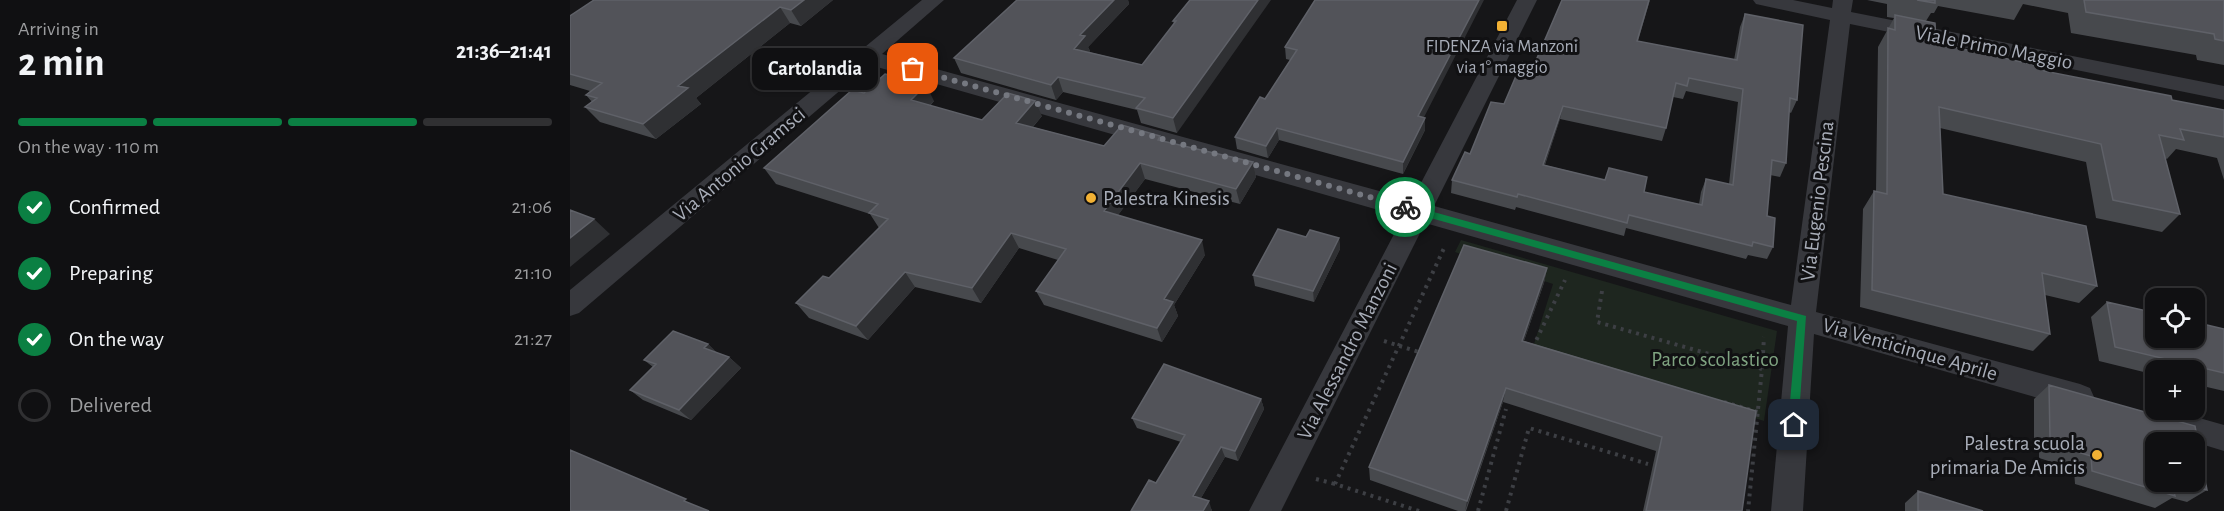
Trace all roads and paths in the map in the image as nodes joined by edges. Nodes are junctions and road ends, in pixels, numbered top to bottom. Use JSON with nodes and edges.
{"nodes":[{"id":1,"x":934,"y":0,"type":"edge"},
{"id":2,"x":1527,"y":0,"type":"edge"},
{"id":3,"x":1763,"y":0,"type":"edge"},
{"id":4,"x":1842,"y":8,"type":"edge"},
{"id":5,"x":868,"y":57,"type":"junction"},
{"id":6,"x":2224,"y":93,"type":"edge"},
{"id":7,"x":1418,"y":211,"type":"junction"},
{"id":8,"x":1456,"y":248,"type":"dead end"},
{"id":9,"x":1554,"y":277,"type":"dead end"},
{"id":10,"x":1565,"y":280,"type":"junction"},
{"id":11,"x":1574,"y":283,"type":"dead end"},
{"id":12,"x":1593,"y":289,"type":"dead end"},
{"id":13,"x":570,"y":305,"type":"edge"},
{"id":14,"x":1802,"y":319,"type":"junction"},
{"id":15,"x":1377,"y":339,"type":"dead end"},
{"id":16,"x":1399,"y":346,"type":"junction"},
{"id":17,"x":1544,"y":350,"type":"edge"},
{"id":18,"x":1423,"y":354,"type":"edge"},
{"id":19,"x":1713,"y":399,"type":"edge"},
{"id":20,"x":1506,"y":409,"type":"edge"},
{"id":21,"x":1758,"y":412,"type":"junction"},
{"id":22,"x":2224,"y":438,"type":"edge"},
{"id":23,"x":1648,"y":464,"type":"dead end"},
{"id":24,"x":1739,"y":492,"type":"edge"},
{"id":25,"x":1750,"y":495,"type":"junction"},
{"id":26,"x":1759,"y":498,"type":"dead end"},
{"id":27,"x":1265,"y":511,"type":"edge"},
{"id":28,"x":1419,"y":511,"type":"edge"},
{"id":29,"x":1478,"y":511,"type":"edge"},
{"id":30,"x":1506,"y":511,"type":"edge"},
{"id":31,"x":1748,"y":511,"type":"edge"},
{"id":32,"x":1787,"y":511,"type":"edge"}],
"edges":[{"from":1,"to":5,"type":"street","name":"Via Antonio Gramsci"},
{"from":2,"to":7,"type":"street","name":"Via Alessandro Manzoni"},
{"from":3,"to":4,"type":"street","name":"Viale Primo Maggio"},
{"from":4,"to":6,"type":"street","name":"Viale Primo Maggio"},
{"from":4,"to":14,"type":"street","name":"Via Eugenio Pescina"},
{"from":5,"to":7,"type":"street","name":"Via Venticinque Aprile"},
{"from":5,"to":13,"type":"street","name":"Via Antonio Gramsci"},
{"from":7,"to":14,"type":"street","name":"Via Venticinque Aprile"},
{"from":7,"to":27,"type":"street","name":"Via Alessandro Manzoni"},
{"from":8,"to":16,"type":"path"},
{"from":9,"to":10,"type":"path"},
{"from":10,"to":11,"type":"path"},
{"from":10,"to":17,"type":"path"},
{"from":12,"to":21,"type":"path"},
{"from":14,"to":22,"type":"street","name":"Via Venticinque Aprile"},
{"from":14,"to":32,"type":"street","name":"Via Eugenio Pescina"},
{"from":15,"to":16,"type":"path"},
{"from":16,"to":18,"type":"path"},
{"from":16,"to":28,"type":"path"},
{"from":19,"to":21,"type":"path"},
{"from":20,"to":29,"type":"path"},
{"from":21,"to":25,"type":"path"},
{"from":23,"to":30,"type":"path"},
{"from":24,"to":25,"type":"path"},
{"from":25,"to":26,"type":"path"},
{"from":25,"to":31,"type":"path"}]}
